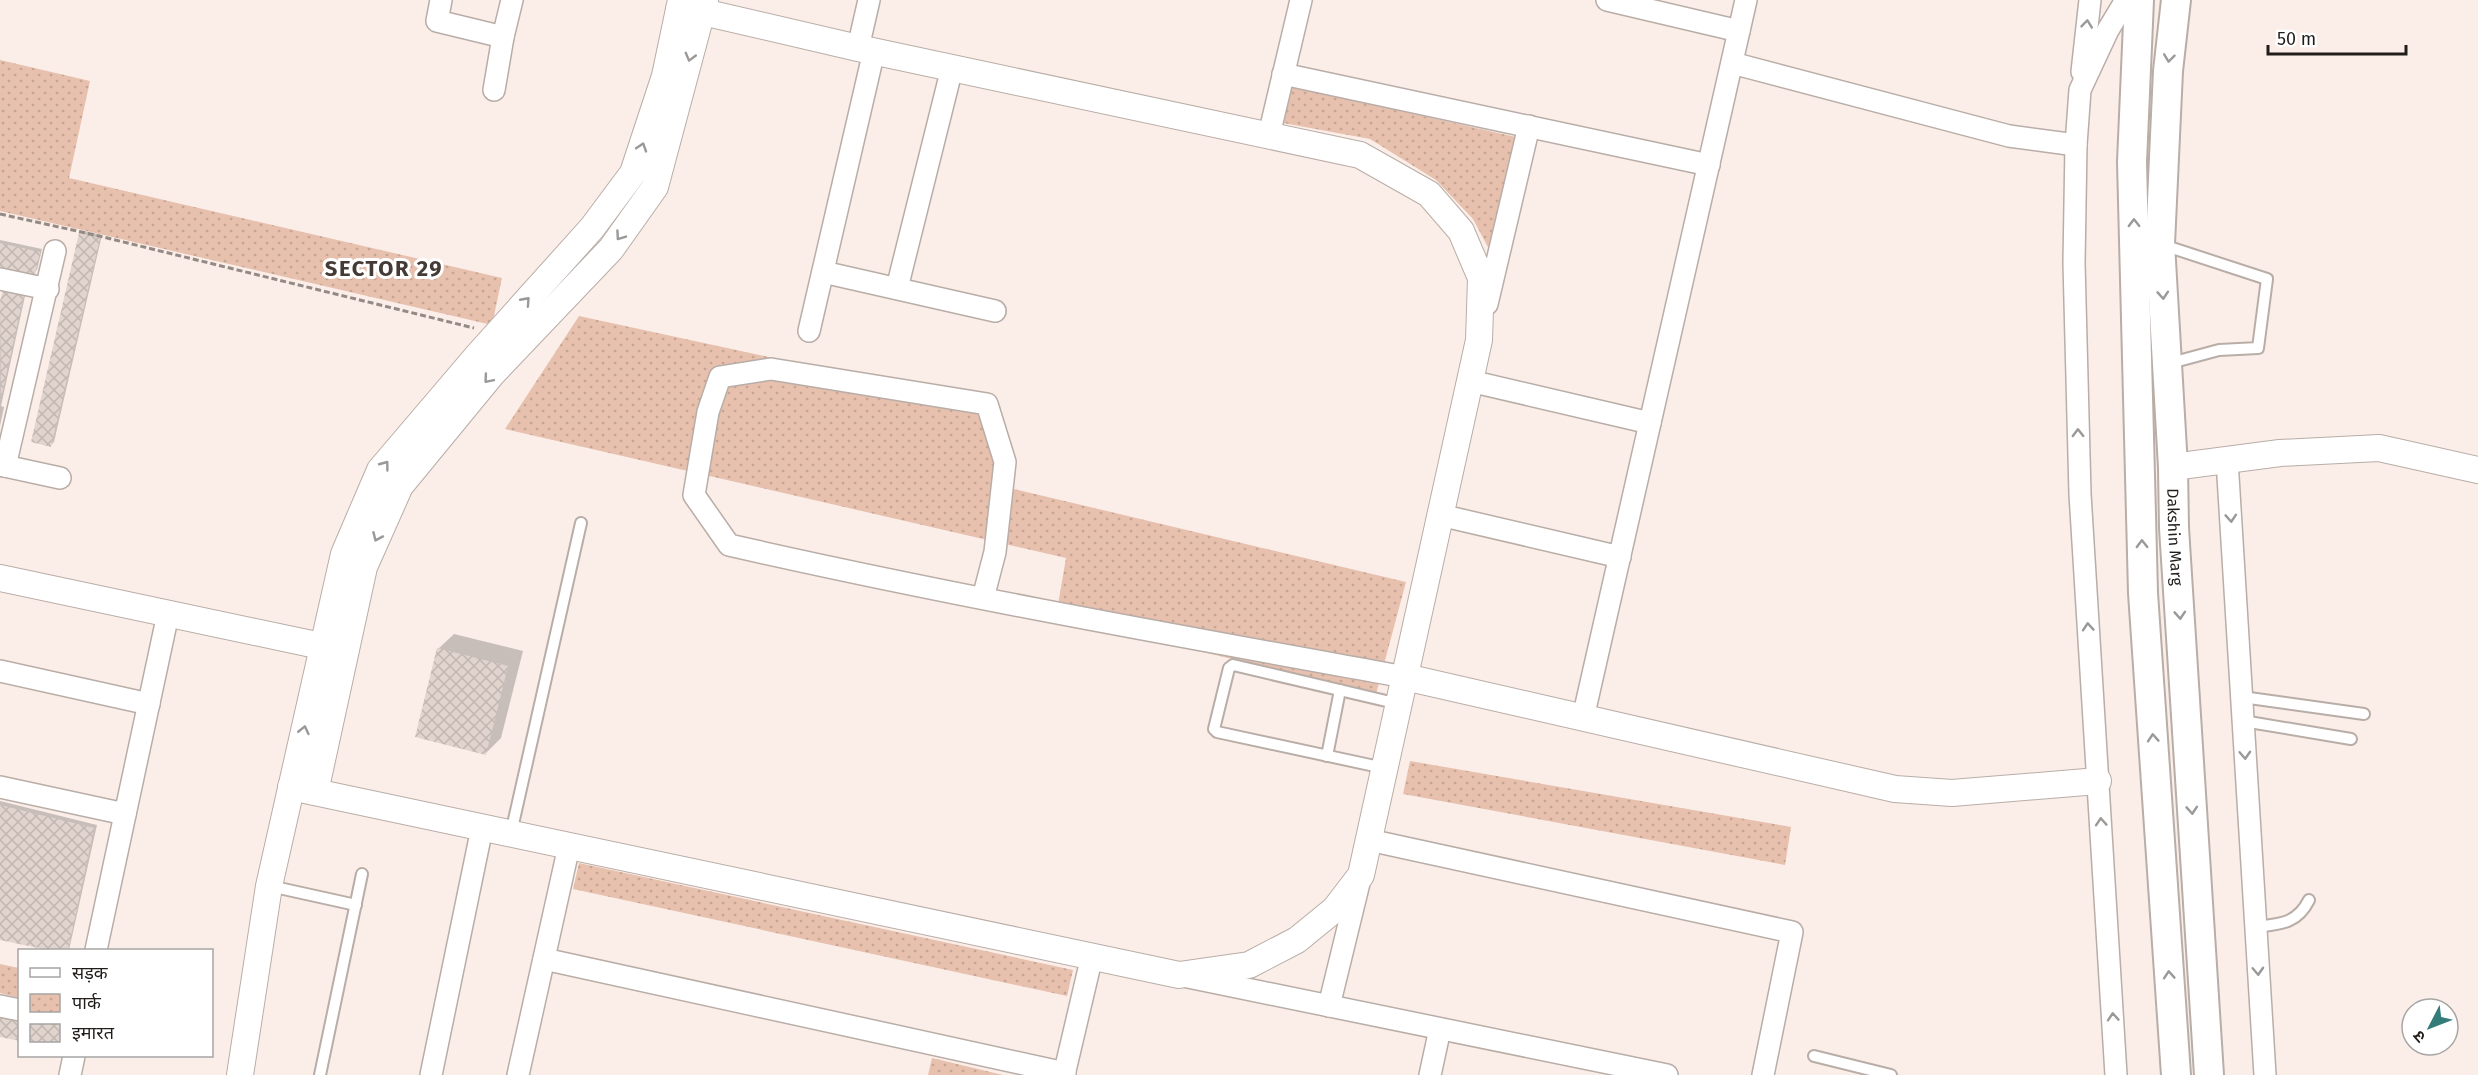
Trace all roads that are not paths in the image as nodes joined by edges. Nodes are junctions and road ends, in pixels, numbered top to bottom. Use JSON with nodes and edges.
{"nodes":[{"id":1,"x":441,"y":0,"type":"edge"},
{"id":2,"x":512,"y":0,"type":"edge"},
{"id":3,"x":869,"y":0,"type":"edge"},
{"id":4,"x":1301,"y":0,"type":"edge"},
{"id":5,"x":1607,"y":0,"type":"edge"},
{"id":6,"x":1746,"y":0,"type":"edge"},
{"id":7,"x":2090,"y":0,"type":"edge"},
{"id":8,"x":2126,"y":0,"type":"edge"},
{"id":9,"x":2139,"y":0,"type":"edge"},
{"id":10,"x":2176,"y":0,"type":"edge"},
{"id":11,"x":692,"y":5,"type":"edge"},
{"id":12,"x":1739,"y":31,"type":"junction"},
{"id":13,"x":503,"y":37,"type":"junction"},
{"id":14,"x":866,"y":49,"type":"junction"},
{"id":15,"x":1732,"y":63,"type":"junction"},
{"id":16,"x":952,"y":68,"type":"junction"},
{"id":17,"x":1283,"y":74,"type":"junction"},
{"id":18,"x":494,"y":90,"type":"dead end"},
{"id":19,"x":2080,"y":90,"type":"junction"},
{"id":20,"x":1529,"y":126,"type":"junction"},
{"id":21,"x":1269,"y":135,"type":"junction"},
{"id":22,"x":2076,"y":145,"type":"junction"},
{"id":23,"x":1709,"y":165,"type":"junction"},
{"id":24,"x":2160,"y":244,"type":"junction"},
{"id":25,"x":55,"y":251,"type":"dead end"},
{"id":26,"x":823,"y":272,"type":"junction"},
{"id":27,"x":0,"y":279,"type":"edge"},
{"id":28,"x":897,"y":288,"type":"junction"},
{"id":29,"x":48,"y":289,"type":"junction"},
{"id":30,"x":994,"y":311,"type":"dead end"},
{"id":31,"x":809,"y":331,"type":"dead end"},
{"id":32,"x":1479,"y":340,"type":"junction"},
{"id":33,"x":2167,"y":364,"type":"junction"},
{"id":34,"x":1470,"y":381,"type":"junction"},
{"id":35,"x":1650,"y":423,"type":"junction"},
{"id":36,"x":2227,"y":460,"type":"junction"},
{"id":37,"x":3,"y":466,"type":"edge"},
{"id":38,"x":2174,"y":467,"type":"junction"},
{"id":39,"x":2478,"y":470,"type":"edge"},
{"id":40,"x":60,"y":478,"type":"dead end"},
{"id":41,"x":1440,"y":515,"type":"junction"},
{"id":42,"x":581,"y":523,"type":"dead end"},
{"id":43,"x":1620,"y":557,"type":"junction"},
{"id":44,"x":0,"y":578,"type":"edge"},
{"id":45,"x":982,"y":598,"type":"junction"},
{"id":46,"x":168,"y":614,"type":"junction"},
{"id":47,"x":334,"y":649,"type":"junction"},
{"id":48,"x":0,"y":671,"type":"edge"},
{"id":49,"x":1405,"y":677,"type":"junction"},
{"id":50,"x":1341,"y":690,"type":"junction"},
{"id":51,"x":2242,"y":697,"type":"junction"},
{"id":52,"x":149,"y":704,"type":"junction"},
{"id":53,"x":1399,"y":704,"type":"junction"},
{"id":54,"x":2364,"y":714,"type":"dead end"},
{"id":55,"x":1583,"y":718,"type":"junction"},
{"id":56,"x":2243,"y":721,"type":"junction"},
{"id":57,"x":2351,"y":740,"type":"dead end"},
{"id":58,"x":1327,"y":756,"type":"junction"},
{"id":59,"x":1385,"y":768,"type":"junction"},
{"id":60,"x":2098,"y":781,"type":"junction"},
{"id":61,"x":0,"y":787,"type":"edge"},
{"id":62,"x":303,"y":790,"type":"junction"},
{"id":63,"x":124,"y":814,"type":"junction"},
{"id":64,"x":482,"y":828,"type":"junction"},
{"id":65,"x":511,"y":834,"type":"junction"},
{"id":66,"x":1369,"y":840,"type":"junction"},
{"id":67,"x":569,"y":846,"type":"junction"},
{"id":68,"x":362,"y":874,"type":"dead end"},
{"id":69,"x":1361,"y":875,"type":"junction"},
{"id":70,"x":269,"y":886,"type":"junction"},
{"id":71,"x":2309,"y":900,"type":"dead end"},
{"id":72,"x":356,"y":905,"type":"junction"},
{"id":73,"x":2256,"y":927,"type":"junction"},
{"id":74,"x":96,"y":949,"type":"edge"},
{"id":75,"x":1092,"y":956,"type":"junction"},
{"id":76,"x":544,"y":959,"type":"junction"},
{"id":77,"x":1179,"y":975,"type":"junction"},
{"id":78,"x":0,"y":1006,"type":"edge"},
{"id":79,"x":1329,"y":1006,"type":"junction"},
{"id":80,"x":18,"y":1010,"type":"edge"},
{"id":81,"x":1440,"y":1029,"type":"junction"},
{"id":82,"x":244,"y":1042,"type":"junction"},
{"id":83,"x":1814,"y":1056,"type":"dead end"},
{"id":84,"x":74,"y":1057,"type":"edge"},
{"id":85,"x":1064,"y":1074,"type":"edge"},
{"id":86,"x":70,"y":1075,"type":"edge"},
{"id":87,"x":235,"y":1075,"type":"edge"},
{"id":88,"x":240,"y":1075,"type":"edge"},
{"id":89,"x":320,"y":1075,"type":"edge"},
{"id":90,"x":431,"y":1075,"type":"edge"},
{"id":91,"x":518,"y":1075,"type":"edge"},
{"id":92,"x":1430,"y":1075,"type":"edge"},
{"id":93,"x":1666,"y":1075,"type":"edge"},
{"id":94,"x":1763,"y":1075,"type":"edge"},
{"id":95,"x":1891,"y":1075,"type":"edge"},
{"id":96,"x":2116,"y":1075,"type":"edge"},
{"id":97,"x":2176,"y":1075,"type":"edge"},
{"id":98,"x":2209,"y":1075,"type":"edge"},
{"id":99,"x":2265,"y":1075,"type":"edge"}],
"edges":[{"from":1,"to":13,"type":"street"},
{"from":2,"to":13,"type":"street"},
{"from":3,"to":14,"type":"street"},
{"from":4,"to":17,"type":"street"},
{"from":5,"to":12,"type":"street"},
{"from":6,"to":12,"type":"street"},
{"from":19,"to":7,"type":"street","one_way":true},
{"from":8,"to":19,"type":"street"},
{"from":97,"to":9,"type":"main road","name":"Dakshin Marg","one_way":true},
{"from":10,"to":24,"type":"main road","name":"Dakshin Marg","one_way":true},
{"from":11,"to":14,"type":"street"},
{"from":11,"to":47,"type":"street","one_way":true},
{"from":47,"to":11,"type":"street","one_way":true},
{"from":12,"to":15,"type":"street"},
{"from":13,"to":18,"type":"street"},
{"from":14,"to":16,"type":"street"},
{"from":14,"to":26,"type":"street"},
{"from":15,"to":22,"type":"street"},
{"from":15,"to":23,"type":"street"},
{"from":16,"to":21,"type":"street"},
{"from":16,"to":28,"type":"street"},
{"from":17,"to":20,"type":"street"},
{"from":17,"to":21,"type":"street"},
{"from":19,"to":22,"type":"street"},
{"from":20,"to":23,"type":"street"},
{"from":20,"to":32,"type":"street"},
{"from":21,"to":32,"type":"street"},
{"from":60,"to":22,"type":"street","one_way":true},
{"from":23,"to":35,"type":"street"},
{"from":24,"to":33,"type":"main road","name":"Dakshin Marg","one_way":true},
{"from":24,"to":33,"type":"lane"},
{"from":25,"to":29,"type":"street"},
{"from":26,"to":28,"type":"street"},
{"from":26,"to":31,"type":"street"},
{"from":27,"to":29,"type":"street"},
{"from":28,"to":30,"type":"street"},
{"from":29,"to":37,"type":"street"},
{"from":32,"to":34,"type":"street"},
{"from":33,"to":38,"type":"main road","name":"Dakshin Marg"},
{"from":34,"to":35,"type":"street"},
{"from":34,"to":41,"type":"street"},
{"from":35,"to":43,"type":"street"},
{"from":36,"to":38,"type":"street"},
{"from":36,"to":39,"type":"street"},
{"from":36,"to":51,"type":"street","one_way":true},
{"from":37,"to":40,"type":"street"},
{"from":38,"to":98,"type":"main road","name":"Dakshin Marg","one_way":true},
{"from":41,"to":43,"type":"street"},
{"from":41,"to":49,"type":"street"},
{"from":42,"to":65,"type":"lane"},
{"from":43,"to":55,"type":"street"},
{"from":44,"to":46,"type":"street"},
{"from":45,"to":45,"type":"street"},
{"from":45,"to":49,"type":"street"},
{"from":46,"to":47,"type":"street"},
{"from":46,"to":52,"type":"street"},
{"from":47,"to":62,"type":"street"},
{"from":48,"to":52,"type":"street"},
{"from":49,"to":53,"type":"street"},
{"from":49,"to":55,"type":"street"},
{"from":50,"to":53,"type":"lane"},
{"from":50,"to":58,"type":"lane"},
{"from":50,"to":58,"type":"lane"},
{"from":51,"to":54,"type":"lane"},
{"from":51,"to":56,"type":"street"},
{"from":52,"to":63,"type":"street"},
{"from":53,"to":59,"type":"street"},
{"from":55,"to":60,"type":"street"},
{"from":56,"to":57,"type":"lane"},
{"from":56,"to":73,"type":"street","one_way":true},
{"from":58,"to":59,"type":"lane"},
{"from":59,"to":66,"type":"street"},
{"from":96,"to":60,"type":"street","one_way":true},
{"from":61,"to":63,"type":"street"},
{"from":62,"to":64,"type":"street"},
{"from":62,"to":70,"type":"street"},
{"from":63,"to":74,"type":"street"},
{"from":64,"to":65,"type":"street"},
{"from":64,"to":90,"type":"street"},
{"from":65,"to":67,"type":"street"},
{"from":66,"to":69,"type":"street"},
{"from":66,"to":94,"type":"street"},
{"from":67,"to":75,"type":"street"},
{"from":67,"to":76,"type":"street"},
{"from":68,"to":72,"type":"lane"},
{"from":69,"to":77,"type":"street"},
{"from":69,"to":79,"type":"street"},
{"from":70,"to":72,"type":"lane"},
{"from":70,"to":82,"type":"street"},
{"from":71,"to":73,"type":"lane"},
{"from":72,"to":89,"type":"lane"},
{"from":73,"to":99,"type":"street","one_way":true},
{"from":75,"to":77,"type":"street"},
{"from":75,"to":85,"type":"street"},
{"from":76,"to":85,"type":"street"},
{"from":76,"to":91,"type":"street"},
{"from":77,"to":79,"type":"street"},
{"from":78,"to":80,"type":"street"},
{"from":79,"to":81,"type":"street"},
{"from":81,"to":92,"type":"street"},
{"from":81,"to":93,"type":"street"},
{"from":82,"to":87,"type":"street"},
{"from":82,"to":88,"type":"street"},
{"from":83,"to":95,"type":"lane"},
{"from":84,"to":86,"type":"street"}]}
